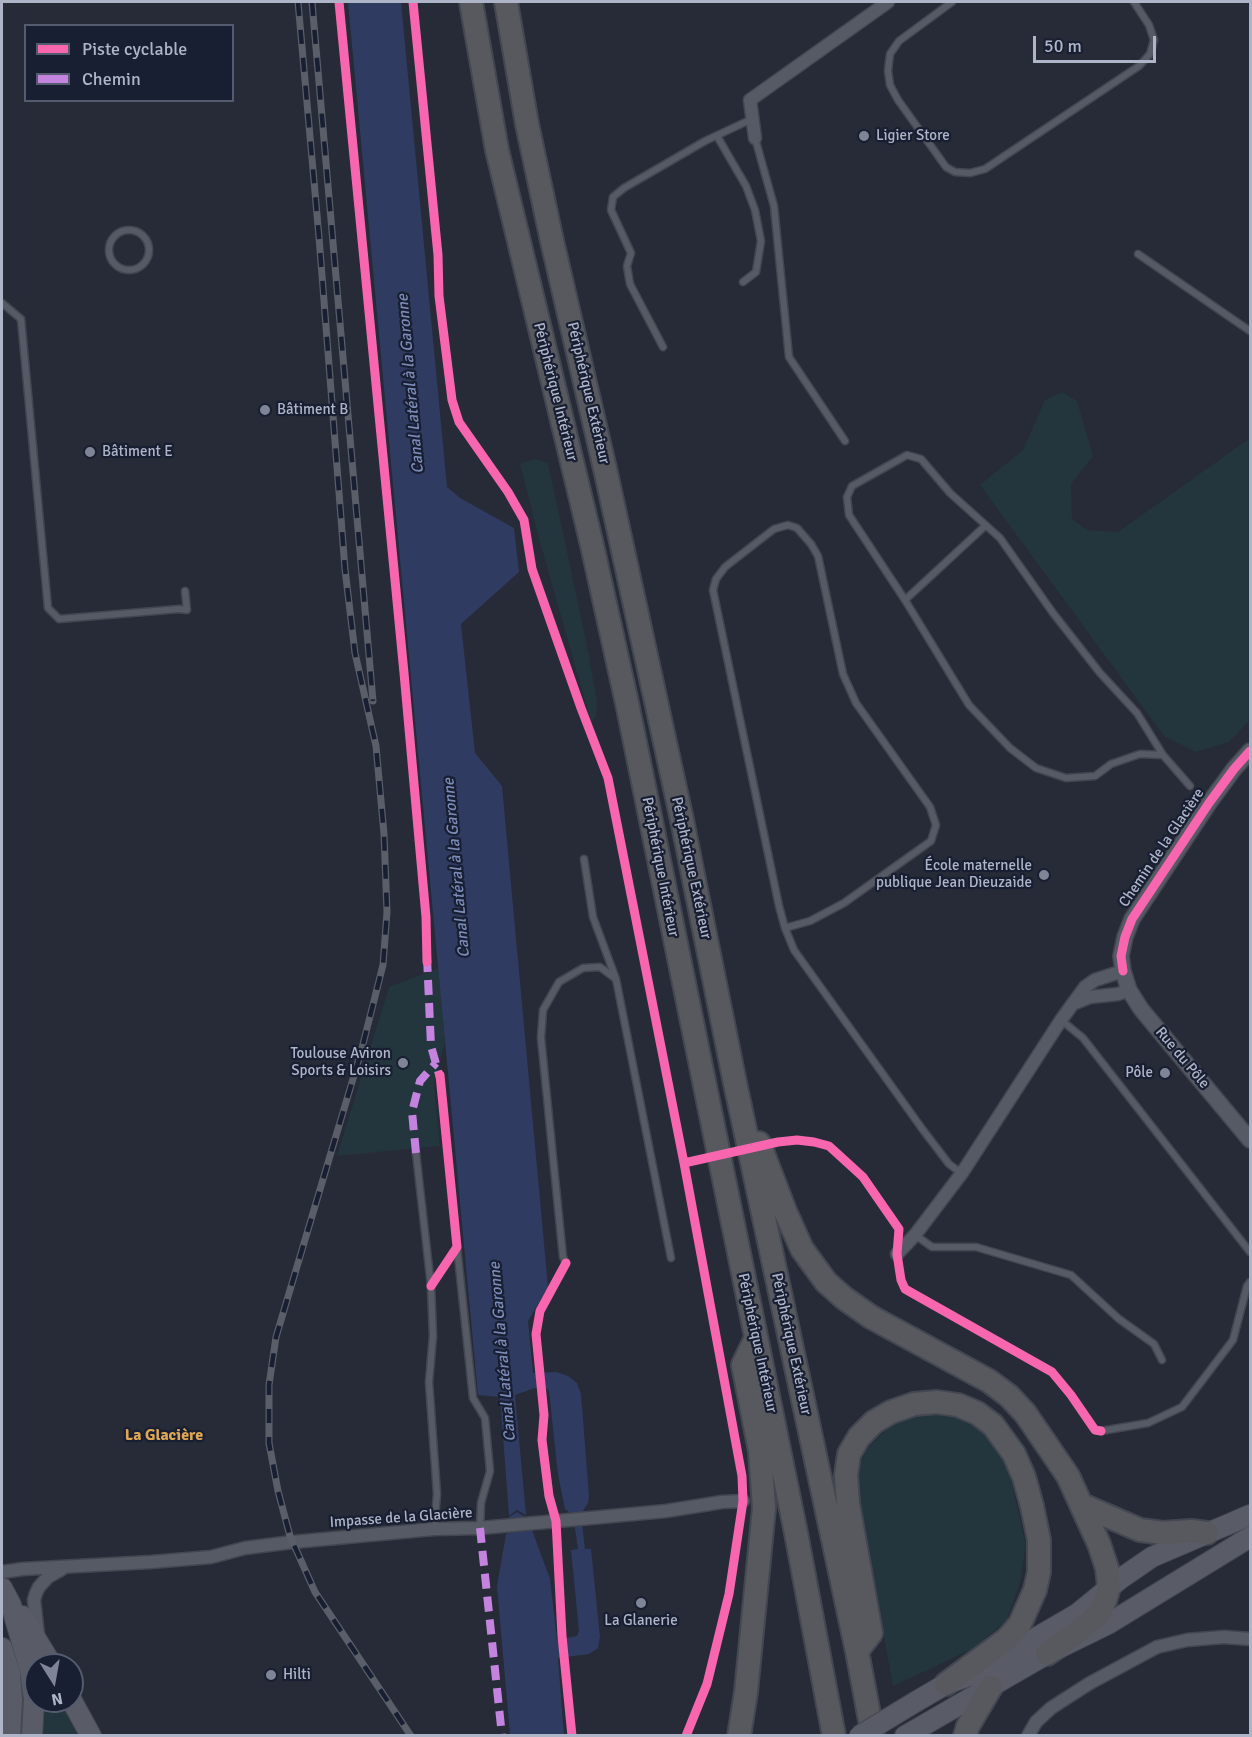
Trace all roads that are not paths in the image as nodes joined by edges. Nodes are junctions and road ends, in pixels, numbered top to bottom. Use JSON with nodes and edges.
{"nodes":[{"id":1,"x":471,"y":2,"type":"edge"},
{"id":2,"x":506,"y":2,"type":"edge"},
{"id":3,"x":888,"y":2,"type":"edge"},
{"id":4,"x":952,"y":2,"type":"edge"},
{"id":5,"x":1134,"y":2,"type":"edge"},
{"id":6,"x":753,"y":119,"type":"junction"},
{"id":7,"x":717,"y":136,"type":"junction"},
{"id":8,"x":755,"y":138,"type":"joint"},
{"id":9,"x":127,"y":230,"type":"joint"},
{"id":10,"x":1138,"y":254,"type":"dead end"},
{"id":11,"x":743,"y":282,"type":"dead end"},
{"id":12,"x":2,"y":303,"type":"edge"},
{"id":13,"x":1251,"y":331,"type":"edge"},
{"id":14,"x":663,"y":347,"type":"dead end"},
{"id":15,"x":845,"y":441,"type":"dead end"},
{"id":16,"x":985,"y":526,"type":"junction"},
{"id":17,"x":185,"y":591,"type":"dead end"},
{"id":18,"x":905,"y":600,"type":"junction"},
{"id":19,"x":1251,"y":751,"type":"edge"},
{"id":20,"x":1164,"y":755,"type":"junction"},
{"id":21,"x":1190,"y":786,"type":"dead end"},
{"id":22,"x":584,"y":859,"type":"dead end"},
{"id":23,"x":785,"y":928,"type":"junction"},
{"id":24,"x":1123,"y":971,"type":"junction"},
{"id":25,"x":616,"y":979,"type":"junction"},
{"id":26,"x":1129,"y":990,"type":"junction"},
{"id":27,"x":1075,"y":1003,"type":"junction"},
{"id":28,"x":1061,"y":1020,"type":"junction"},
{"id":29,"x":735,"y":1083,"type":"junction"},
{"id":30,"x":1251,"y":1140,"type":"edge"},
{"id":31,"x":416,"y":1153,"type":"dead end"},
{"id":32,"x":962,"y":1173,"type":"junction"},
{"id":33,"x":915,"y":1235,"type":"junction"},
{"id":34,"x":457,"y":1247,"type":"dead end"},
{"id":35,"x":1251,"y":1252,"type":"edge"},
{"id":36,"x":897,"y":1254,"type":"dead end"},
{"id":37,"x":671,"y":1258,"type":"dead end"},
{"id":38,"x":566,"y":1263,"type":"dead end"},
{"id":39,"x":1251,"y":1282,"type":"edge"},
{"id":40,"x":756,"y":1338,"type":"junction"},
{"id":41,"x":1162,"y":1360,"type":"dead end"},
{"id":42,"x":1101,"y":1431,"type":"dead end"},
{"id":43,"x":542,"y":1440,"type":"dead end"},
{"id":44,"x":743,"y":1501,"type":"dead end"},
{"id":45,"x":1083,"y":1506,"type":"junction"},
{"id":46,"x":1251,"y":1515,"type":"edge"},
{"id":47,"x":556,"y":1521,"type":"junction"},
{"id":48,"x":480,"y":1527,"type":"junction"},
{"id":49,"x":434,"y":1529,"type":"junction"},
{"id":50,"x":1207,"y":1533,"type":"junction"},
{"id":51,"x":1251,"y":1537,"type":"edge"},
{"id":52,"x":63,"y":1568,"type":"junction"},
{"id":53,"x":2,"y":1572,"type":"edge"},
{"id":54,"x":1109,"y":1587,"type":"junction"},
{"id":55,"x":6,"y":1596,"type":"edge"},
{"id":56,"x":1251,"y":1639,"type":"edge"},
{"id":57,"x":38,"y":1642,"type":"junction"},
{"id":58,"x":2,"y":1648,"type":"edge"},
{"id":59,"x":857,"y":1651,"type":"junction"},
{"id":60,"x":44,"y":1653,"type":"edge"},
{"id":61,"x":1047,"y":1654,"type":"junction"},
{"id":62,"x":946,"y":1684,"type":"junction"},
{"id":63,"x":991,"y":1687,"type":"junction"},
{"id":64,"x":79,"y":1713,"type":"edge"},
{"id":65,"x":10,"y":1736,"type":"edge"},
{"id":66,"x":32,"y":1736,"type":"edge"},
{"id":67,"x":91,"y":1736,"type":"edge"},
{"id":68,"x":739,"y":1736,"type":"edge"},
{"id":69,"x":834,"y":1736,"type":"edge"},
{"id":70,"x":859,"y":1736,"type":"edge"},
{"id":71,"x":873,"y":1736,"type":"edge"},
{"id":72,"x":904,"y":1736,"type":"edge"},
{"id":73,"x":965,"y":1736,"type":"edge"},
{"id":74,"x":1028,"y":1736,"type":"edge"}],
"edges":[{"from":1,"to":40,"type":"highway","name":"Périphérique Intérieur"},
{"from":2,"to":29,"type":"highway","name":"Périphérique Extérieur"},
{"from":3,"to":6,"type":"street"},
{"from":4,"to":5,"type":"lane"},
{"from":6,"to":7,"type":"lane"},
{"from":6,"to":8,"type":"street"},
{"from":7,"to":11,"type":"lane"},
{"from":7,"to":14,"type":"lane"},
{"from":8,"to":15,"type":"lane"},
{"from":9,"to":9,"type":"lane"},
{"from":10,"to":13,"type":"lane"},
{"from":12,"to":17,"type":"lane"},
{"from":16,"to":18,"type":"lane"},
{"from":16,"to":18,"type":"lane"},
{"from":16,"to":20,"type":"lane"},
{"from":18,"to":20,"type":"lane"},
{"from":19,"to":24,"type":"street","name":"Chemin de la Glacière"},
{"from":20,"to":21,"type":"lane"},
{"from":22,"to":25,"type":"lane"},
{"from":23,"to":23,"type":"lane"},
{"from":23,"to":32,"type":"lane"},
{"from":24,"to":26,"type":"street","name":"Rue du Pôle"},
{"from":24,"to":27,"type":"street"},
{"from":25,"to":37,"type":"lane"},
{"from":25,"to":38,"type":"lane"},
{"from":26,"to":27,"type":"street"},
{"from":26,"to":30,"type":"street","name":"Rue du Pôle"},
{"from":27,"to":28,"type":"street"},
{"from":28,"to":32,"type":"street"},
{"from":28,"to":35,"type":"lane"},
{"from":29,"to":45,"type":"highway"},
{"from":29,"to":59,"type":"highway","name":"Périphérique Extérieur"},
{"from":31,"to":49,"type":"lane"},
{"from":32,"to":33,"type":"street"},
{"from":33,"to":36,"type":"street"},
{"from":33,"to":41,"type":"lane"},
{"from":34,"to":48,"type":"lane"},
{"from":39,"to":42,"type":"lane"},
{"from":40,"to":68,"type":"highway"},
{"from":40,"to":69,"type":"highway","name":"Périphérique Intérieur"},
{"from":43,"to":47,"type":"lane"},
{"from":44,"to":47,"type":"street","name":"Impasse de la Glacière"},
{"from":45,"to":50,"type":"highway"},
{"from":45,"to":54,"type":"highway"},
{"from":46,"to":50,"type":"main road"},
{"from":47,"to":48,"type":"street","name":"Impasse de la Glacière"},
{"from":48,"to":49,"type":"street","name":"Impasse de la Glacière"},
{"from":49,"to":52,"type":"street","name":"Impasse de la Glacière"},
{"from":50,"to":54,"type":"main road"},
{"from":51,"to":61,"type":"main road"},
{"from":52,"to":53,"type":"street","name":"Impasse de la Glacière"},
{"from":52,"to":57,"type":"street"},
{"from":54,"to":61,"type":"highway"},
{"from":54,"to":62,"type":"main road"},
{"from":55,"to":57,"type":"main road"},
{"from":55,"to":66,"type":"main road"},
{"from":56,"to":74,"type":"street"},
{"from":57,"to":60,"type":"main road"},
{"from":58,"to":65,"type":"main road"},
{"from":59,"to":62,"type":"highway"},
{"from":59,"to":71,"type":"highway","name":"Périphérique Extérieur"},
{"from":61,"to":63,"type":"main road"},
{"from":62,"to":70,"type":"main road","bridge":true},
{"from":63,"to":72,"type":"main road"},
{"from":63,"to":73,"type":"highway"},
{"from":64,"to":67,"type":"main road"}]}
